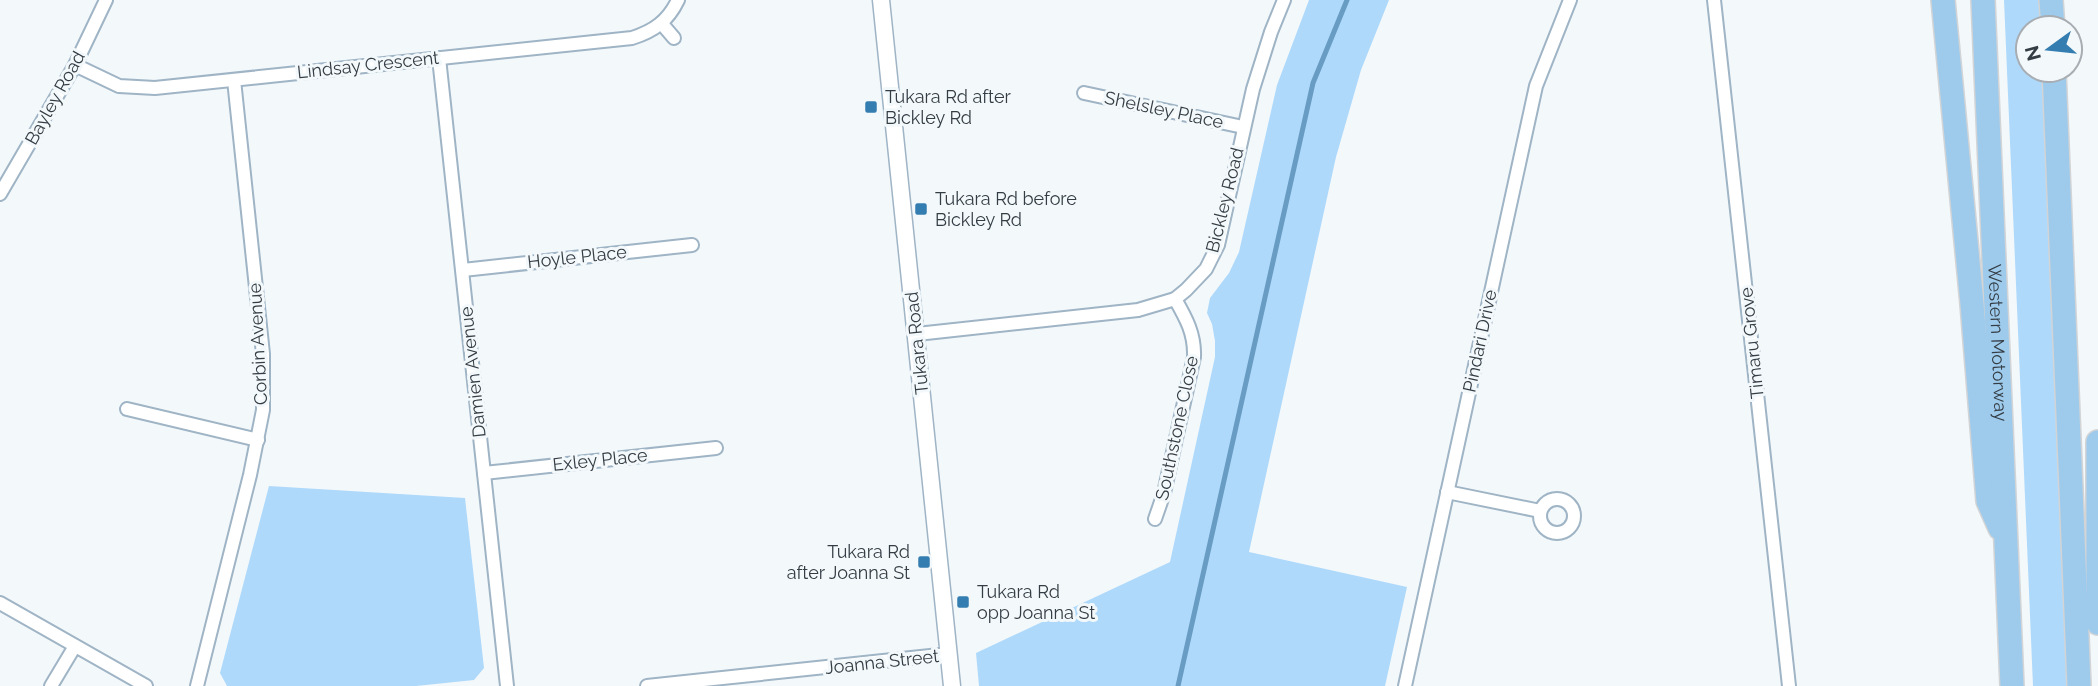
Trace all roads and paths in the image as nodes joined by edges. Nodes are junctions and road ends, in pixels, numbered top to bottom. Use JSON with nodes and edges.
{"nodes":[{"id":1,"x":106,"y":0,"type":"edge"},
{"id":2,"x":678,"y":0,"type":"edge"},
{"id":3,"x":881,"y":0,"type":"edge"},
{"id":4,"x":1284,"y":0,"type":"edge"},
{"id":5,"x":1570,"y":0,"type":"edge"},
{"id":6,"x":1714,"y":0,"type":"edge"},
{"id":7,"x":1943,"y":0,"type":"edge"},
{"id":8,"x":1983,"y":0,"type":"edge"},
{"id":9,"x":662,"y":24,"type":"junction"},
{"id":10,"x":674,"y":38,"type":"dead end"},
{"id":11,"x":439,"y":58,"type":"junction"},
{"id":12,"x":75,"y":65,"type":"junction"},
{"id":13,"x":234,"y":80,"type":"junction"},
{"id":14,"x":2055,"y":84,"type":"edge"},
{"id":15,"x":1084,"y":93,"type":"dead end"},
{"id":16,"x":1243,"y":127,"type":"junction"},
{"id":17,"x":0,"y":194,"type":"edge"},
{"id":18,"x":692,"y":245,"type":"dead end"},
{"id":19,"x":463,"y":270,"type":"junction"},
{"id":20,"x":1175,"y":299,"type":"junction"},
{"id":21,"x":916,"y":334,"type":"junction"},
{"id":22,"x":127,"y":410,"type":"dead end"},
{"id":23,"x":258,"y":440,"type":"junction"},
{"id":24,"x":2098,"y":442,"type":"edge"},
{"id":25,"x":716,"y":448,"type":"dead end"},
{"id":26,"x":484,"y":473,"type":"junction"},
{"id":27,"x":1447,"y":492,"type":"junction"},
{"id":28,"x":1540,"y":511,"type":"dead end"},
{"id":29,"x":1155,"y":519,"type":"dead end"},
{"id":30,"x":2006,"y":540,"type":"junction"},
{"id":31,"x":0,"y":603,"type":"edge"},
{"id":32,"x":2098,"y":623,"type":"edge"},
{"id":33,"x":75,"y":646,"type":"junction"},
{"id":34,"x":949,"y":654,"type":"junction"},
{"id":35,"x":51,"y":686,"type":"edge"},
{"id":36,"x":146,"y":686,"type":"edge"},
{"id":37,"x":197,"y":686,"type":"edge"},
{"id":38,"x":507,"y":686,"type":"edge"},
{"id":39,"x":647,"y":686,"type":"edge"},
{"id":40,"x":952,"y":686,"type":"edge"},
{"id":41,"x":1405,"y":686,"type":"edge"},
{"id":42,"x":1788,"y":686,"type":"edge"},
{"id":43,"x":2012,"y":686,"type":"edge"},
{"id":44,"x":2079,"y":686,"type":"edge"}],
"edges":[{"from":1,"to":12,"type":"street","name":"Bayley Road"},
{"from":2,"to":9,"type":"street"},
{"from":3,"to":21,"type":"street","name":"Tukara Road"},
{"from":4,"to":16,"type":"street","name":"Bickley Road"},
{"from":5,"to":27,"type":"street","name":"Pindari Drive"},
{"from":6,"to":42,"type":"street","name":"Timaru Grove"},
{"from":7,"to":30,"type":"highway"},
{"from":8,"to":30,"type":"highway","name":"Western Motorway"},
{"from":9,"to":10,"type":"street"},
{"from":9,"to":11,"type":"street","name":"Lindsay Crescent"},
{"from":11,"to":13,"type":"street","name":"Lindsay Crescent"},
{"from":11,"to":19,"type":"street","name":"Damien Avenue"},
{"from":12,"to":13,"type":"street","name":"Lindsay Crescent"},
{"from":12,"to":17,"type":"street","name":"Bayley Road"},
{"from":13,"to":23,"type":"street","name":"Corbin Avenue"},
{"from":14,"to":44,"type":"highway"},
{"from":15,"to":16,"type":"street","name":"Shelsley Place"},
{"from":16,"to":20,"type":"street","name":"Bickley Road"},
{"from":18,"to":19,"type":"street","name":"Hoyle Place"},
{"from":19,"to":26,"type":"street","name":"Damien Avenue"},
{"from":20,"to":21,"type":"street","name":"Bickley Road"},
{"from":20,"to":29,"type":"street","name":"Southstone Close"},
{"from":21,"to":34,"type":"street","name":"Tukara Road"},
{"from":22,"to":23,"type":"street"},
{"from":23,"to":37,"type":"street","name":"Corbin Avenue"},
{"from":24,"to":32,"type":"highway"},
{"from":25,"to":26,"type":"street","name":"Exley Place"},
{"from":26,"to":38,"type":"street","name":"Damien Avenue"},
{"from":27,"to":28,"type":"street"},
{"from":27,"to":41,"type":"street","name":"Pindari Drive"},
{"from":30,"to":43,"type":"highway","name":"Western Motorway"},
{"from":31,"to":33,"type":"street"},
{"from":33,"to":35,"type":"street"},
{"from":33,"to":36,"type":"street"},
{"from":34,"to":39,"type":"street","name":"Joanna Street"},
{"from":34,"to":40,"type":"street","name":"Tukara Road"}]}
